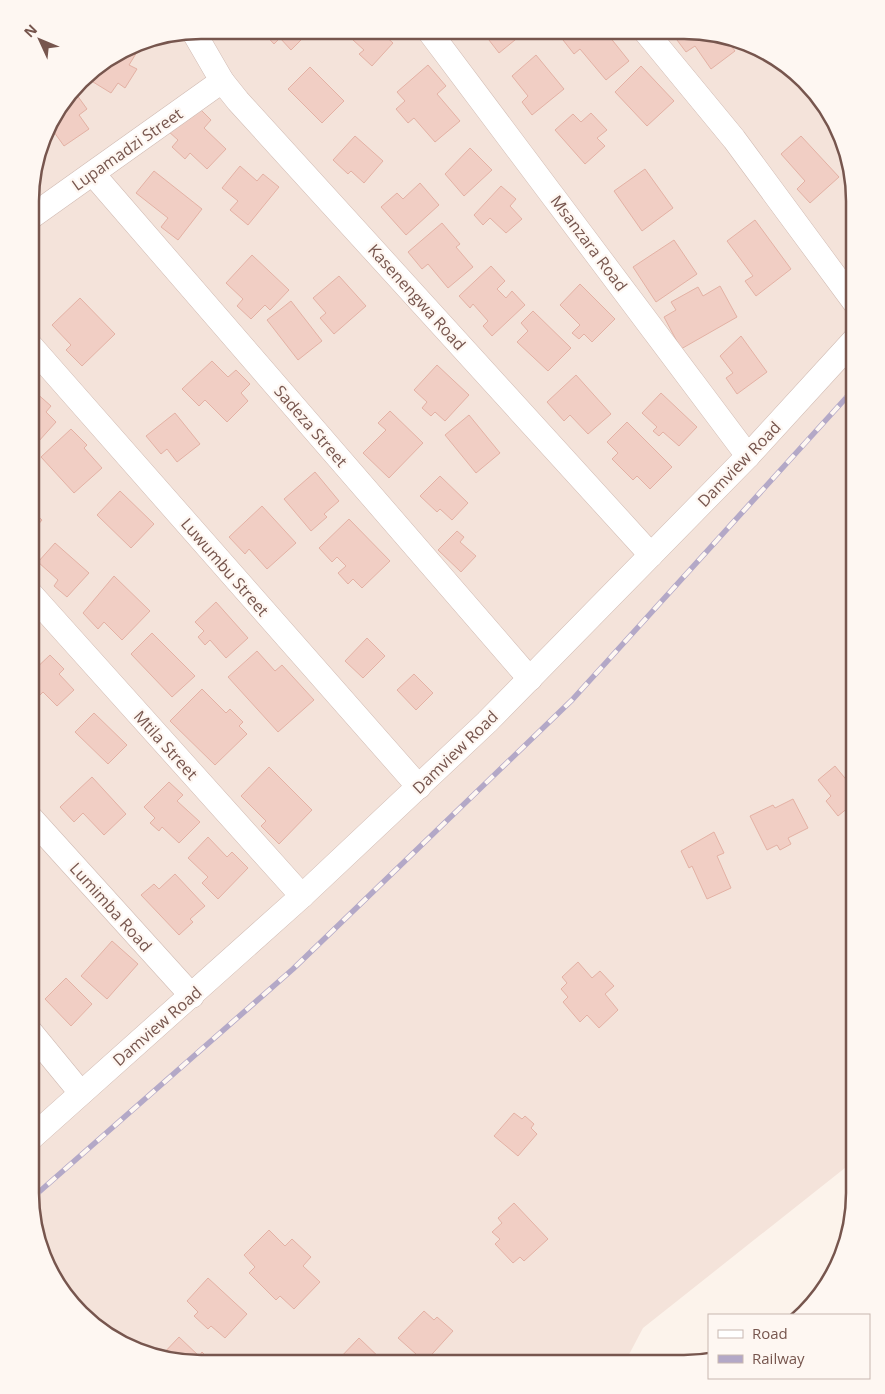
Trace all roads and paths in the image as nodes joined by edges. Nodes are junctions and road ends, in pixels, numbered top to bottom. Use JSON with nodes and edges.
{"nodes":[{"id":1,"x":197,"y":39,"type":"edge"},
{"id":2,"x":436,"y":39,"type":"edge"},
{"id":3,"x":652,"y":39,"type":"edge"},
{"id":4,"x":222,"y":81,"type":"junction"},
{"id":5,"x":92,"y":174,"type":"junction"},
{"id":6,"x":39,"y":211,"type":"edge"},
{"id":7,"x":846,"y":291,"type":"edge"},
{"id":8,"x":846,"y":350,"type":"edge"},
{"id":9,"x":39,"y":355,"type":"edge"},
{"id":10,"x":748,"y":456,"type":"junction"},
{"id":11,"x":651,"y":555,"type":"junction"},
{"id":12,"x":39,"y":603,"type":"edge"},
{"id":13,"x":530,"y":679,"type":"junction"},
{"id":14,"x":419,"y":787,"type":"junction"},
{"id":15,"x":39,"y":828,"type":"edge"},
{"id":16,"x":302,"y":896,"type":"junction"},
{"id":17,"x":192,"y":996,"type":"junction"},
{"id":18,"x":39,"y":1042,"type":"edge"},
{"id":19,"x":81,"y":1092,"type":"junction"},
{"id":20,"x":39,"y":1131,"type":"edge"}],
"edges":[{"from":1,"to":4,"type":"street","name":"Kasenengwa Road"},
{"from":2,"to":10,"type":"street","name":"Msanzara Road"},
{"from":3,"to":7,"type":"street"},
{"from":4,"to":5,"type":"street","name":"Lupamadzi Street"},
{"from":4,"to":11,"type":"street","name":"Kasenengwa Road"},
{"from":5,"to":6,"type":"street","name":"Lupamadzi Street"},
{"from":5,"to":13,"type":"street","name":"Sadeza Street"},
{"from":8,"to":10,"type":"street","name":"Damview Road"},
{"from":9,"to":14,"type":"street","name":"Luwumbu Street"},
{"from":10,"to":11,"type":"street","name":"Damview Road"},
{"from":11,"to":13,"type":"street","name":"Damview Road"},
{"from":12,"to":16,"type":"street","name":"Mtila Street"},
{"from":13,"to":14,"type":"street","name":"Damview Road"},
{"from":14,"to":16,"type":"street","name":"Damview Road"},
{"from":15,"to":17,"type":"street","name":"Lumimba Road"},
{"from":16,"to":17,"type":"street","name":"Damview Road"},
{"from":17,"to":19,"type":"street","name":"Damview Road"},
{"from":18,"to":19,"type":"street"},
{"from":19,"to":20,"type":"street","name":"Damview Road"}]}
